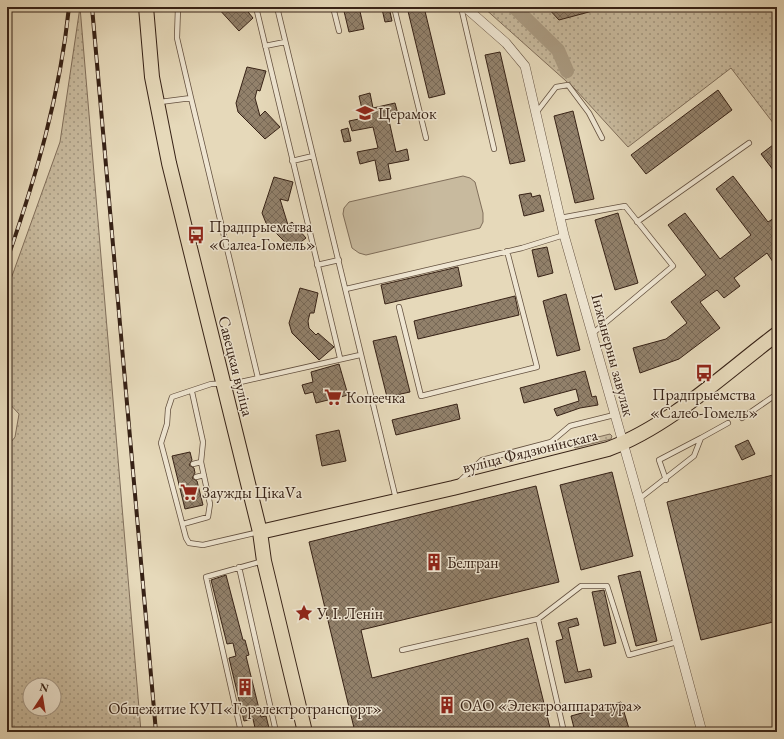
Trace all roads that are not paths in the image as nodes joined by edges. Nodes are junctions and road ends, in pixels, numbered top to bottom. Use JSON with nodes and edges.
{"nodes":[{"id":1,"x":146,"y":7,"type":"edge"},
{"id":2,"x":178,"y":7,"type":"edge"},
{"id":3,"x":256,"y":7,"type":"edge"},
{"id":4,"x":276,"y":7,"type":"edge"},
{"id":5,"x":333,"y":7,"type":"edge"},
{"id":6,"x":394,"y":7,"type":"edge"},
{"id":7,"x":461,"y":7,"type":"edge"},
{"id":8,"x":465,"y":7,"type":"edge"},
{"id":9,"x":339,"y":31,"type":"dead end"},
{"id":10,"x":285,"y":42,"type":"junction"},
{"id":11,"x":265,"y":46,"type":"junction"},
{"id":12,"x":191,"y":98,"type":"junction"},
{"id":13,"x":156,"y":103,"type":"junction"},
{"id":14,"x":536,"y":113,"type":"junction"},
{"id":15,"x":426,"y":138,"type":"dead end"},
{"id":16,"x":602,"y":138,"type":"dead end"},
{"id":17,"x":749,"y":143,"type":"dead end"},
{"id":18,"x":494,"y":149,"type":"dead end"},
{"id":19,"x":313,"y":156,"type":"junction"},
{"id":20,"x":292,"y":161,"type":"junction"},
{"id":21,"x":560,"y":218,"type":"junction"},
{"id":22,"x":637,"y":222,"type":"junction"},
{"id":23,"x":564,"y":235,"type":"junction"},
{"id":24,"x":507,"y":252,"type":"junction"},
{"id":25,"x":339,"y":260,"type":"junction"},
{"id":26,"x":317,"y":265,"type":"junction"},
{"id":27,"x":346,"y":289,"type":"junction"},
{"id":28,"x":399,"y":307,"type":"dead end"},
{"id":29,"x":592,"y":334,"type":"junction"},
{"id":30,"x":777,"y":334,"type":"edge"},
{"id":31,"x":360,"y":355,"type":"junction"},
{"id":32,"x":340,"y":358,"type":"junction"},
{"id":33,"x":258,"y":378,"type":"junction"},
{"id":34,"x":223,"y":384,"type":"junction"},
{"id":35,"x":192,"y":392,"type":"junction"},
{"id":36,"x":777,"y":394,"type":"edge"},
{"id":37,"x":614,"y":414,"type":"junction"},
{"id":38,"x":742,"y":418,"type":"dead end"},
{"id":39,"x":728,"y":423,"type":"dead end"},
{"id":40,"x":701,"y":438,"type":"junction"},
{"id":41,"x":622,"y":444,"type":"junction"},
{"id":42,"x":201,"y":462,"type":"junction"},
{"id":43,"x":193,"y":464,"type":"dead end"},
{"id":44,"x":169,"y":469,"type":"junction"},
{"id":45,"x":175,"y":469,"type":"dead end"},
{"id":46,"x":196,"y":476,"type":"dead end"},
{"id":47,"x":204,"y":476,"type":"junction"},
{"id":48,"x":666,"y":480,"type":"junction"},
{"id":49,"x":453,"y":488,"type":"junction"},
{"id":50,"x":639,"y":499,"type":"junction"},
{"id":51,"x":396,"y":501,"type":"junction"},
{"id":52,"x":183,"y":524,"type":"junction"},
{"id":53,"x":260,"y":532,"type":"junction"},
{"id":54,"x":264,"y":561,"type":"junction"},
{"id":55,"x":239,"y":567,"type":"junction"},
{"id":56,"x":538,"y":619,"type":"junction"},
{"id":57,"x":677,"y":642,"type":"junction"},
{"id":58,"x":402,"y":650,"type":"dead end"},
{"id":59,"x":241,"y":732,"type":"edge"},
{"id":60,"x":276,"y":732,"type":"edge"},
{"id":61,"x":305,"y":732,"type":"edge"},
{"id":62,"x":564,"y":732,"type":"edge"},
{"id":63,"x":702,"y":732,"type":"edge"}],
"edges":[{"from":1,"to":13,"type":"main road","name":"Савецкая вуліца"},
{"from":2,"to":12,"type":"lane"},
{"from":3,"to":11,"type":"lane"},
{"from":4,"to":10,"type":"lane"},
{"from":5,"to":9,"type":"lane"},
{"from":6,"to":15,"type":"lane"},
{"from":7,"to":18,"type":"lane"},
{"from":8,"to":14,"type":"street","name":"Інжынерны завулак"},
{"from":10,"to":11,"type":"lane"},
{"from":10,"to":19,"type":"lane"},
{"from":11,"to":20,"type":"lane"},
{"from":12,"to":13,"type":"lane"},
{"from":12,"to":33,"type":"lane"},
{"from":13,"to":34,"type":"main road","name":"Савецкая вуліца"},
{"from":14,"to":16,"type":"lane"},
{"from":14,"to":21,"type":"street","name":"Інжынерны завулак"},
{"from":17,"to":22,"type":"lane"},
{"from":19,"to":20,"type":"lane"},
{"from":19,"to":25,"type":"lane"},
{"from":20,"to":26,"type":"lane"},
{"from":21,"to":22,"type":"lane"},
{"from":21,"to":23,"type":"street","name":"Інжынерны завулак"},
{"from":22,"to":29,"type":"lane"},
{"from":23,"to":24,"type":"lane"},
{"from":23,"to":29,"type":"street","name":"Інжынерны завулак"},
{"from":24,"to":27,"type":"lane"},
{"from":24,"to":28,"type":"lane"},
{"from":25,"to":26,"type":"lane"},
{"from":25,"to":27,"type":"lane"},
{"from":26,"to":32,"type":"lane"},
{"from":27,"to":31,"type":"lane"},
{"from":29,"to":37,"type":"street","name":"Інжынерны завулак"},
{"from":30,"to":41,"type":"main road","name":"вуліца Фядзюнінскага"},
{"from":31,"to":32,"type":"lane"},
{"from":31,"to":51,"type":"lane"},
{"from":32,"to":33,"type":"lane"},
{"from":33,"to":34,"type":"lane"},
{"from":34,"to":35,"type":"lane"},
{"from":34,"to":53,"type":"main road","name":"Савецкая вуліца"},
{"from":35,"to":42,"type":"lane"},
{"from":35,"to":44,"type":"lane"},
{"from":36,"to":38,"type":"lane"},
{"from":37,"to":41,"type":"street","name":"Інжынерны завулак"},
{"from":37,"to":49,"type":"lane"},
{"from":39,"to":40,"type":"lane"},
{"from":40,"to":48,"type":"lane"},
{"from":40,"to":48,"type":"lane"},
{"from":41,"to":49,"type":"main road","name":"вуліца Фядзюнінскага"},
{"from":41,"to":50,"type":"street","name":"Інжынерны завулак"},
{"from":42,"to":43,"type":"lane"},
{"from":42,"to":47,"type":"lane"},
{"from":44,"to":45,"type":"lane"},
{"from":44,"to":52,"type":"lane"},
{"from":46,"to":47,"type":"lane"},
{"from":47,"to":52,"type":"lane"},
{"from":48,"to":50,"type":"lane"},
{"from":49,"to":51,"type":"main road","name":"вуліца Фядзюнінскага"},
{"from":50,"to":57,"type":"street","name":"Інжынерны завулак"},
{"from":51,"to":53,"type":"main road","name":"вуліца Фядзюнінскага"},
{"from":52,"to":53,"type":"lane"},
{"from":53,"to":54,"type":"main road","name":"Савецкая вуліца"},
{"from":54,"to":55,"type":"lane"},
{"from":54,"to":61,"type":"main road","name":"Савецкая вуліца"},
{"from":55,"to":59,"type":"lane"},
{"from":55,"to":60,"type":"lane"},
{"from":56,"to":57,"type":"lane"},
{"from":56,"to":58,"type":"lane"},
{"from":56,"to":62,"type":"lane"},
{"from":57,"to":63,"type":"street","name":"Інжынерны завулак"}]}
